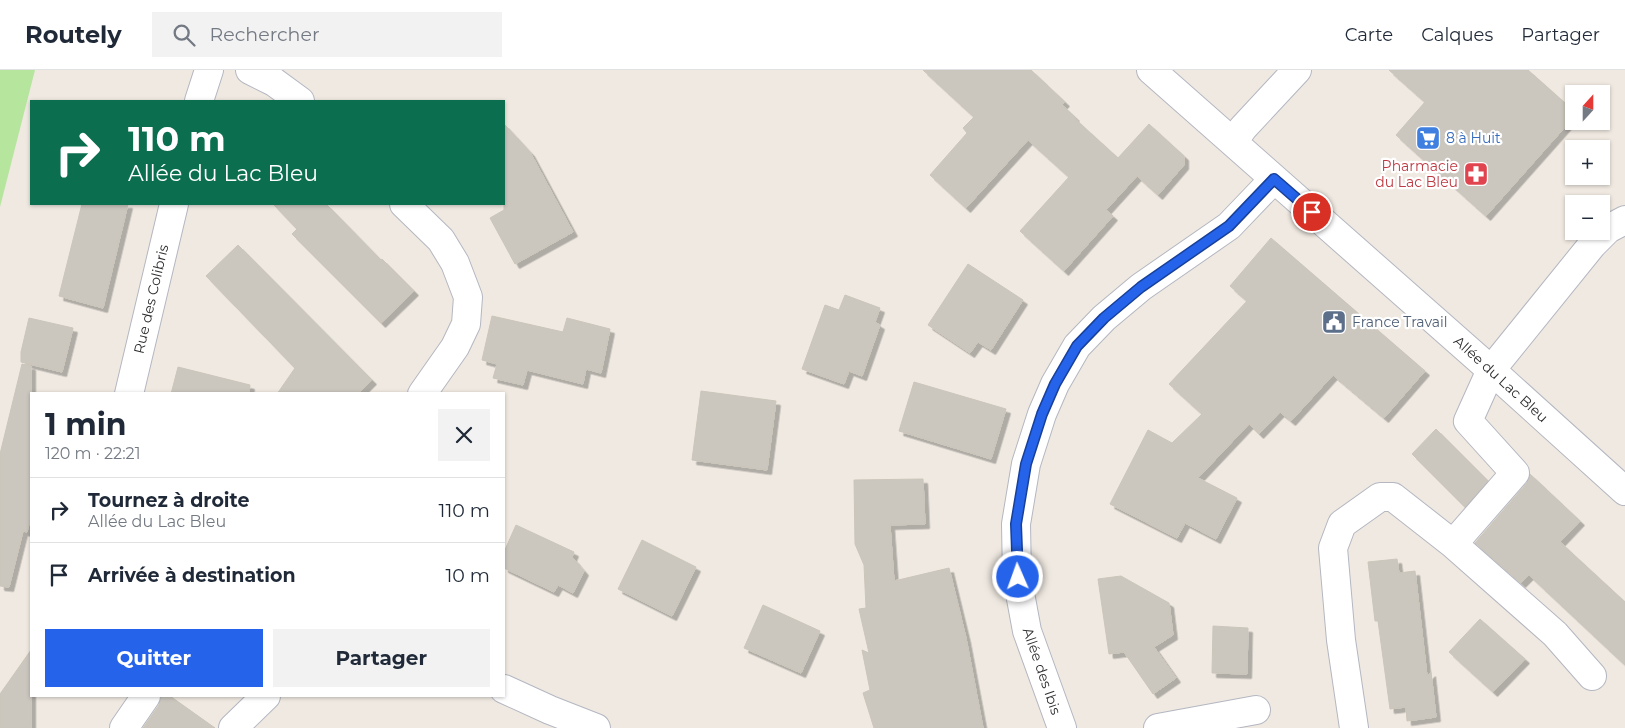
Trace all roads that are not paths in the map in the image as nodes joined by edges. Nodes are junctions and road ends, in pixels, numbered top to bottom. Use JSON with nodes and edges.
{"nodes":[{"id":1,"x":209,"y":70,"type":"edge"},
{"id":2,"x":250,"y":70,"type":"edge"},
{"id":3,"x":1151,"y":70,"type":"edge"},
{"id":4,"x":1297,"y":70,"type":"edge"},
{"id":5,"x":199,"y":100,"type":"edge"},
{"id":6,"x":299,"y":100,"type":"edge"},
{"id":7,"x":1232,"y":142,"type":"junction"},
{"id":8,"x":1274,"y":179,"type":"junction"},
{"id":9,"x":174,"y":205,"type":"edge"},
{"id":10,"x":405,"y":205,"type":"edge"},
{"id":11,"x":1625,"y":220,"type":"edge"},
{"id":12,"x":1491,"y":370,"type":"junction"},
{"id":13,"x":128,"y":392,"type":"edge"},
{"id":14,"x":423,"y":392,"type":"edge"},
{"id":15,"x":1625,"y":491,"type":"edge"},
{"id":16,"x":1454,"y":544,"type":"junction"},
{"id":17,"x":1592,"y":676,"type":"dead end"},
{"id":18,"x":505,"y":690,"type":"edge"},
{"id":19,"x":145,"y":697,"type":"edge"},
{"id":20,"x":265,"y":697,"type":"edge"},
{"id":21,"x":1256,"y":710,"type":"dead end"},
{"id":22,"x":546,"y":719,"type":"edge"},
{"id":23,"x":124,"y":728,"type":"edge"},
{"id":24,"x":233,"y":728,"type":"edge"},
{"id":25,"x":596,"y":728,"type":"edge"},
{"id":26,"x":1062,"y":728,"type":"edge"},
{"id":27,"x":1158,"y":728,"type":"edge"},
{"id":28,"x":1354,"y":728,"type":"edge"}],
"edges":[{"from":1,"to":5,"type":"street"},
{"from":2,"to":6,"type":"street"},
{"from":3,"to":7,"type":"street","name":"Allée du Lac Bleu"},
{"from":4,"to":7,"type":"street"},
{"from":7,"to":8,"type":"street","name":"Allée du Lac Bleu"},
{"from":8,"to":12,"type":"street","name":"Allée du Lac Bleu"},
{"from":8,"to":26,"type":"street","name":"Allée des Ibis"},
{"from":9,"to":13,"type":"street","name":"Rue des Colibris"},
{"from":10,"to":14,"type":"street"},
{"from":11,"to":12,"type":"street"},
{"from":12,"to":15,"type":"street","name":"Allée du Lac Bleu"},
{"from":12,"to":16,"type":"street"},
{"from":16,"to":17,"type":"street"},
{"from":16,"to":28,"type":"street"},
{"from":18,"to":22,"type":"street"},
{"from":19,"to":23,"type":"street"},
{"from":20,"to":24,"type":"street"},
{"from":21,"to":27,"type":"street"},
{"from":22,"to":25,"type":"street"}]}
